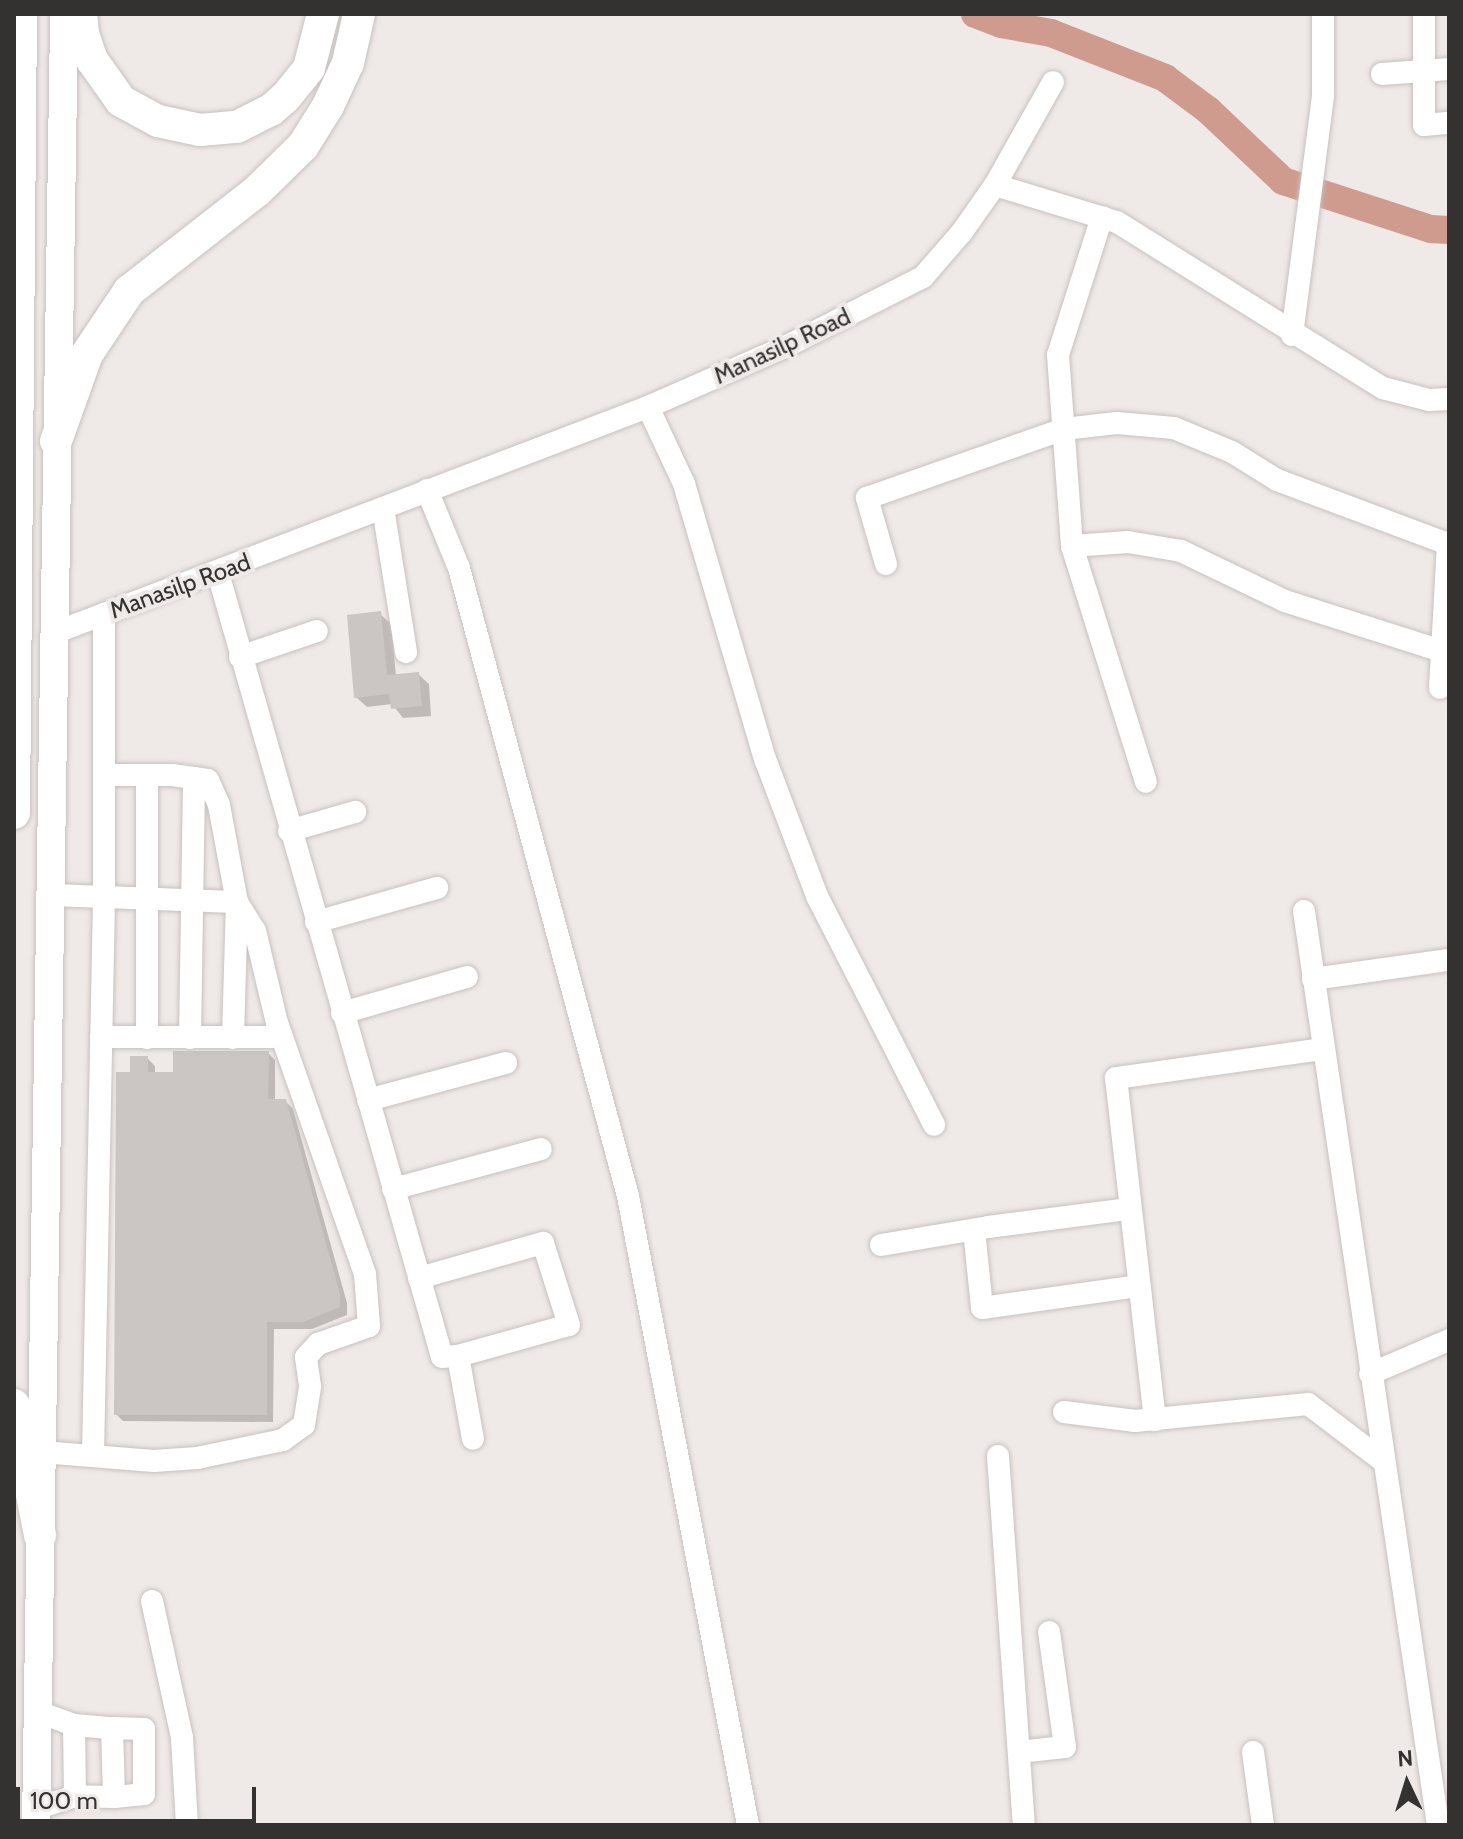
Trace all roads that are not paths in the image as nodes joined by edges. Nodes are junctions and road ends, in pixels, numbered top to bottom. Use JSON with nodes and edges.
{"nodes":[{"id":1,"x":21,"y":14,"type":"edge"},
{"id":2,"x":64,"y":14,"type":"edge"},
{"id":3,"x":81,"y":14,"type":"edge"},
{"id":4,"x":323,"y":14,"type":"edge"},
{"id":5,"x":359,"y":14,"type":"edge"},
{"id":6,"x":1323,"y":14,"type":"edge"},
{"id":7,"x":1424,"y":14,"type":"edge"},
{"id":8,"x":1449,"y":69,"type":"edge"},
{"id":9,"x":1424,"y":72,"type":"junction"},
{"id":10,"x":1382,"y":74,"type":"dead end"},
{"id":11,"x":1053,"y":82,"type":"dead end"},
{"id":12,"x":1449,"y":123,"type":"edge"},
{"id":13,"x":995,"y":185,"type":"junction"},
{"id":14,"x":1102,"y":217,"type":"junction"},
{"id":15,"x":1292,"y":335,"type":"junction"},
{"id":16,"x":1449,"y":399,"type":"edge"},
{"id":17,"x":648,"y":407,"type":"junction"},
{"id":18,"x":1064,"y":429,"type":"junction"},
{"id":19,"x":56,"y":441,"type":"junction"},
{"id":20,"x":427,"y":490,"type":"junction"},
{"id":21,"x":383,"y":508,"type":"junction"},
{"id":22,"x":1072,"y":546,"type":"junction"},
{"id":23,"x":886,"y":564,"type":"dead end"},
{"id":24,"x":218,"y":573,"type":"junction"},
{"id":25,"x":104,"y":614,"type":"junction"},
{"id":26,"x":317,"y":631,"type":"dead end"},
{"id":27,"x":54,"y":633,"type":"junction"},
{"id":28,"x":1442,"y":651,"type":"junction"},
{"id":29,"x":406,"y":652,"type":"dead end"},
{"id":30,"x":240,"y":657,"type":"junction"},
{"id":31,"x":1440,"y":688,"type":"dead end"},
{"id":32,"x":104,"y":775,"type":"junction"},
{"id":33,"x":147,"y":776,"type":"junction"},
{"id":34,"x":194,"y":778,"type":"junction"},
{"id":35,"x":1146,"y":782,"type":"dead end"},
{"id":36,"x":355,"y":812,"type":"dead end"},
{"id":37,"x":14,"y":813,"type":"edge"},
{"id":38,"x":289,"y":831,"type":"junction"},
{"id":39,"x":437,"y":888,"type":"dead end"},
{"id":40,"x":51,"y":895,"type":"junction"},
{"id":41,"x":104,"y":896,"type":"junction"},
{"id":42,"x":148,"y":898,"type":"junction"},
{"id":43,"x":194,"y":899,"type":"junction"},
{"id":44,"x":237,"y":902,"type":"junction"},
{"id":45,"x":1304,"y":911,"type":"dead end"},
{"id":46,"x":316,"y":922,"type":"junction"},
{"id":47,"x":1449,"y":960,"type":"edge"},
{"id":48,"x":467,"y":977,"type":"dead end"},
{"id":49,"x":1313,"y":979,"type":"junction"},
{"id":50,"x":342,"y":1013,"type":"junction"},
{"id":51,"x":101,"y":1037,"type":"junction"},
{"id":52,"x":282,"y":1037,"type":"junction"},
{"id":53,"x":147,"y":1038,"type":"junction"},
{"id":54,"x":190,"y":1038,"type":"junction"},
{"id":55,"x":233,"y":1038,"type":"junction"},
{"id":56,"x":1323,"y":1049,"type":"junction"},
{"id":57,"x":506,"y":1063,"type":"dead end"},
{"id":58,"x":368,"y":1100,"type":"junction"},
{"id":59,"x":934,"y":1125,"type":"dead end"},
{"id":60,"x":541,"y":1149,"type":"dead end"},
{"id":61,"x":393,"y":1189,"type":"junction"},
{"id":62,"x":1129,"y":1209,"type":"junction"},
{"id":63,"x":974,"y":1230,"type":"junction"},
{"id":64,"x":881,"y":1245,"type":"dead end"},
{"id":65,"x":419,"y":1278,"type":"junction"},
{"id":66,"x":1139,"y":1286,"type":"junction"},
{"id":67,"x":1449,"y":1340,"type":"edge"},
{"id":68,"x":458,"y":1356,"type":"junction"},
{"id":69,"x":1370,"y":1374,"type":"junction"},
{"id":70,"x":14,"y":1405,"type":"edge"},
{"id":71,"x":1064,"y":1412,"type":"dead end"},
{"id":72,"x":1155,"y":1420,"type":"junction"},
{"id":73,"x":1339,"y":1425,"type":"junction"},
{"id":74,"x":1378,"y":1425,"type":"junction"},
{"id":75,"x":473,"y":1439,"type":"dead end"},
{"id":76,"x":42,"y":1452,"type":"junction"},
{"id":77,"x":93,"y":1456,"type":"junction"},
{"id":78,"x":998,"y":1456,"type":"dead end"},
{"id":79,"x":1383,"y":1461,"type":"junction"},
{"id":80,"x":40,"y":1535,"type":"junction"},
{"id":81,"x":152,"y":1601,"type":"dead end"},
{"id":82,"x":1049,"y":1632,"type":"dead end"},
{"id":83,"x":36,"y":1711,"type":"junction"},
{"id":84,"x":74,"y":1725,"type":"junction"},
{"id":85,"x":112,"y":1728,"type":"junction"},
{"id":86,"x":1019,"y":1752,"type":"junction"},
{"id":87,"x":1253,"y":1752,"type":"dead end"},
{"id":88,"x":75,"y":1796,"type":"junction"},
{"id":89,"x":114,"y":1797,"type":"junction"},
{"id":90,"x":37,"y":1817,"type":"edge"},
{"id":91,"x":187,"y":1825,"type":"edge"},
{"id":92,"x":748,"y":1825,"type":"edge"},
{"id":93,"x":1024,"y":1825,"type":"edge"},
{"id":94,"x":1263,"y":1825,"type":"edge"},
{"id":95,"x":1438,"y":1825,"type":"edge"}],
"edges":[{"from":1,"to":37,"type":"highway"},
{"from":2,"to":19,"type":"main road"},
{"from":3,"to":4,"type":"highway"},
{"from":5,"to":19,"type":"highway"},
{"from":6,"to":15,"type":"street"},
{"from":7,"to":9,"type":"street"},
{"from":8,"to":9,"type":"street"},
{"from":9,"to":10,"type":"street"},
{"from":9,"to":12,"type":"street"},
{"from":11,"to":13,"type":"street","name":"Manasilp Road"},
{"from":13,"to":14,"type":"street"},
{"from":13,"to":17,"type":"street","name":"Manasilp Road"},
{"from":14,"to":15,"type":"street"},
{"from":14,"to":18,"type":"street"},
{"from":15,"to":16,"type":"street"},
{"from":17,"to":20,"type":"street","name":"Manasilp Road"},
{"from":17,"to":59,"type":"street"},
{"from":18,"to":22,"type":"street"},
{"from":18,"to":23,"type":"street"},
{"from":18,"to":28,"type":"street"},
{"from":19,"to":27,"type":"main road"},
{"from":20,"to":21,"type":"street","name":"Manasilp Road"},
{"from":20,"to":92,"type":"street"},
{"from":21,"to":24,"type":"street","name":"Manasilp Road"},
{"from":21,"to":29,"type":"street"},
{"from":22,"to":28,"type":"street"},
{"from":22,"to":35,"type":"street"},
{"from":24,"to":25,"type":"street","name":"Manasilp Road"},
{"from":24,"to":30,"type":"street"},
{"from":25,"to":27,"type":"street","name":"Manasilp Road"},
{"from":25,"to":32,"type":"street"},
{"from":26,"to":30,"type":"street"},
{"from":27,"to":40,"type":"main road"},
{"from":28,"to":31,"type":"street"},
{"from":30,"to":38,"type":"street"},
{"from":32,"to":33,"type":"street"},
{"from":32,"to":41,"type":"street"},
{"from":33,"to":34,"type":"street"},
{"from":33,"to":42,"type":"street"},
{"from":34,"to":43,"type":"street"},
{"from":34,"to":44,"type":"street"},
{"from":36,"to":38,"type":"street"},
{"from":38,"to":46,"type":"street"},
{"from":39,"to":46,"type":"street"},
{"from":40,"to":41,"type":"street"},
{"from":40,"to":76,"type":"main road"},
{"from":41,"to":42,"type":"street"},
{"from":41,"to":51,"type":"street"},
{"from":42,"to":43,"type":"street"},
{"from":42,"to":53,"type":"street"},
{"from":43,"to":44,"type":"street"},
{"from":43,"to":54,"type":"street"},
{"from":44,"to":52,"type":"street"},
{"from":44,"to":55,"type":"street"},
{"from":45,"to":49,"type":"street"},
{"from":46,"to":50,"type":"street"},
{"from":47,"to":49,"type":"street"},
{"from":48,"to":50,"type":"street"},
{"from":49,"to":56,"type":"street"},
{"from":50,"to":58,"type":"street"},
{"from":51,"to":53,"type":"street"},
{"from":51,"to":77,"type":"street"},
{"from":52,"to":55,"type":"street"},
{"from":52,"to":77,"type":"street"},
{"from":53,"to":54,"type":"street"},
{"from":54,"to":55,"type":"street"},
{"from":56,"to":62,"type":"street"},
{"from":56,"to":69,"type":"street"},
{"from":57,"to":58,"type":"street"},
{"from":58,"to":61,"type":"street"},
{"from":60,"to":61,"type":"street"},
{"from":61,"to":65,"type":"street"},
{"from":62,"to":63,"type":"street"},
{"from":62,"to":66,"type":"street"},
{"from":63,"to":64,"type":"street"},
{"from":63,"to":66,"type":"street"},
{"from":65,"to":68,"type":"street"},
{"from":65,"to":68,"type":"street"},
{"from":66,"to":72,"type":"street"},
{"from":67,"to":69,"type":"street"},
{"from":68,"to":75,"type":"street"},
{"from":69,"to":74,"type":"street"},
{"from":70,"to":80,"type":"highway"},
{"from":71,"to":72,"type":"street"},
{"from":72,"to":73,"type":"street"},
{"from":73,"to":74,"type":"street"},
{"from":73,"to":79,"type":"street"},
{"from":74,"to":79,"type":"street"},
{"from":76,"to":77,"type":"street"},
{"from":76,"to":80,"type":"main road"},
{"from":78,"to":86,"type":"street"},
{"from":79,"to":95,"type":"street"},
{"from":80,"to":83,"type":"main road"},
{"from":81,"to":91,"type":"street"},
{"from":82,"to":86,"type":"street"},
{"from":83,"to":84,"type":"street"},
{"from":83,"to":90,"type":"main road"},
{"from":84,"to":85,"type":"street"},
{"from":84,"to":88,"type":"street"},
{"from":85,"to":89,"type":"street"},
{"from":85,"to":89,"type":"street"},
{"from":86,"to":93,"type":"street"},
{"from":87,"to":94,"type":"street"},
{"from":88,"to":89,"type":"street"},
{"from":88,"to":90,"type":"street"}]}
